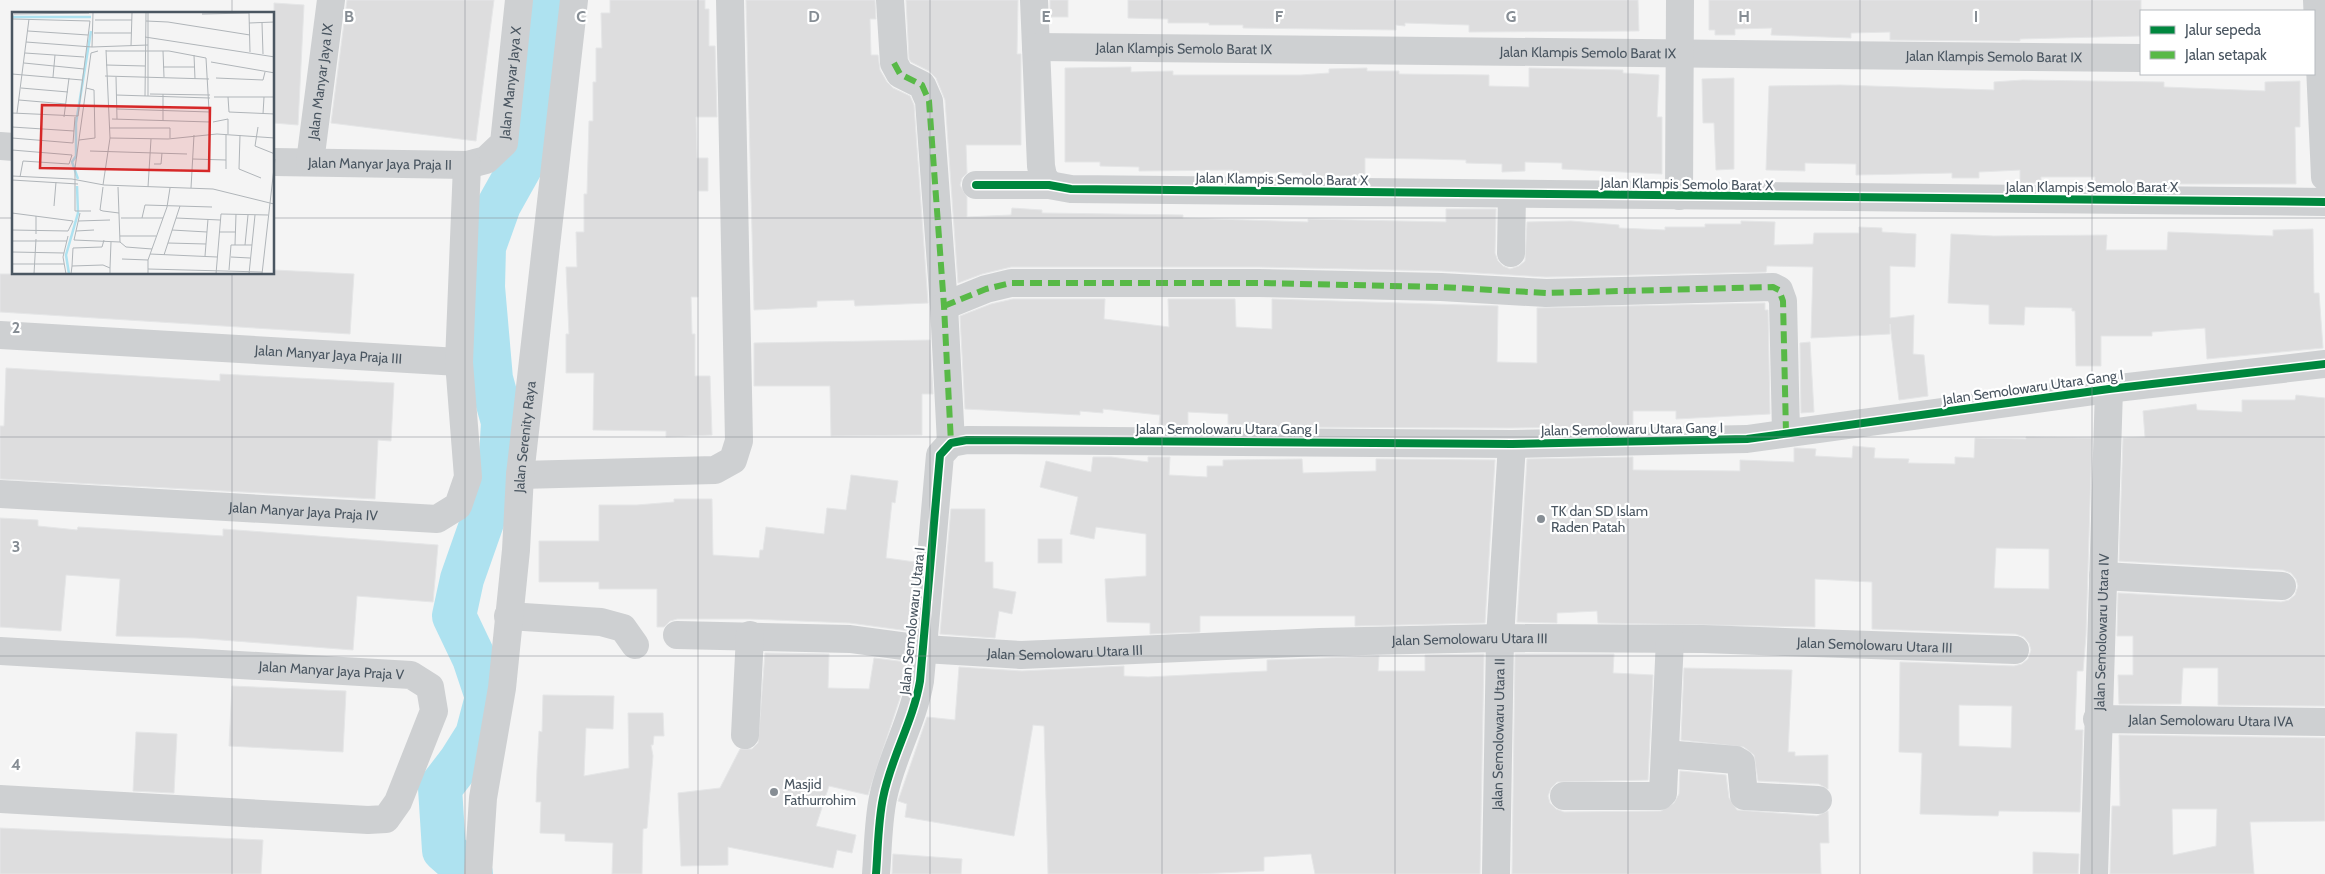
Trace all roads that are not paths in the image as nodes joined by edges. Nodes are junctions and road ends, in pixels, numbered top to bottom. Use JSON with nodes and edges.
{"nodes":[{"id":1,"x":331,"y":0,"type":"edge"},
{"id":2,"x":519,"y":0,"type":"edge"},
{"id":3,"x":574,"y":0,"type":"edge"},
{"id":4,"x":730,"y":0,"type":"edge"},
{"id":5,"x":890,"y":0,"type":"edge"},
{"id":6,"x":1034,"y":0,"type":"edge"},
{"id":7,"x":1680,"y":0,"type":"edge"},
{"id":8,"x":2316,"y":0,"type":"edge"},
{"id":9,"x":1036,"y":47,"type":"junction"},
{"id":10,"x":1680,"y":54,"type":"junction"},
{"id":11,"x":2140,"y":58,"type":"edge"},
{"id":12,"x":2316,"y":59,"type":"edge"},
{"id":13,"x":275,"y":162,"type":"edge"},
{"id":14,"x":310,"y":162,"type":"junction"},
{"id":15,"x":476,"y":162,"type":"junction"},
{"id":16,"x":2325,"y":177,"type":"edge"},
{"id":17,"x":976,"y":185,"type":"dead end"},
{"id":18,"x":1049,"y":185,"type":"junction"},
{"id":19,"x":1512,"y":194,"type":"junction"},
{"id":20,"x":1679,"y":196,"type":"junction"},
{"id":21,"x":2325,"y":202,"type":"edge"},
{"id":22,"x":1511,"y":253,"type":"dead end"},
{"id":23,"x":944,"y":306,"type":"junction"},
{"id":24,"x":0,"y":335,"type":"edge"},
{"id":25,"x":459,"y":362,"type":"junction"},
{"id":26,"x":2325,"y":364,"type":"edge"},
{"id":27,"x":2109,"y":389,"type":"junction"},
{"id":28,"x":1786,"y":433,"type":"junction"},
{"id":29,"x":1512,"y":444,"type":"junction"},
{"id":30,"x":946,"y":449,"type":"junction"},
{"id":31,"x":520,"y":475,"type":"junction"},
{"id":32,"x":0,"y":494,"type":"edge"},
{"id":33,"x":2102,"y":576,"type":"junction"},
{"id":34,"x":2282,"y":586,"type":"dead end"},
{"id":35,"x":508,"y":616,"type":"junction"},
{"id":36,"x":676,"y":635,"type":"dead end"},
{"id":37,"x":750,"y":635,"type":"junction"},
{"id":38,"x":1500,"y":638,"type":"junction"},
{"id":39,"x":1670,"y":639,"type":"junction"},
{"id":40,"x":635,"y":644,"type":"dead end"},
{"id":41,"x":924,"y":650,"type":"junction"},
{"id":42,"x":2015,"y":650,"type":"dead end"},
{"id":43,"x":0,"y":651,"type":"edge"},
{"id":44,"x":2097,"y":719,"type":"junction"},
{"id":45,"x":2325,"y":722,"type":"edge"},
{"id":46,"x":745,"y":735,"type":"dead end"},
{"id":47,"x":1665,"y":754,"type":"junction"},
{"id":48,"x":1564,"y":796,"type":"dead end"},
{"id":49,"x":0,"y":799,"type":"edge"},
{"id":50,"x":1818,"y":800,"type":"dead end"},
{"id":51,"x":478,"y":874,"type":"edge"},
{"id":52,"x":876,"y":874,"type":"edge"},
{"id":53,"x":1496,"y":874,"type":"edge"},
{"id":54,"x":2094,"y":874,"type":"edge"}],
"edges":[{"from":1,"to":14,"type":"street","name":"Jalan Manyar Jaya IX"},
{"from":2,"to":15,"type":"street","name":"Jalan Manyar Jaya X"},
{"from":3,"to":31,"type":"street","name":"Jalan Serenity Raya"},
{"from":4,"to":31,"type":"street"},
{"from":5,"to":23,"type":"street","name":"Jalan Semolowaru Utara I"},
{"from":6,"to":9,"type":"street"},
{"from":7,"to":10,"type":"street"},
{"from":8,"to":12,"type":"street"},
{"from":9,"to":10,"type":"street","name":"Jalan Klampis Semolo Barat IX"},
{"from":9,"to":18,"type":"street"},
{"from":10,"to":11,"type":"street","name":"Jalan Klampis Semolo Barat IX"},
{"from":10,"to":20,"type":"street"},
{"from":12,"to":16,"type":"street"},
{"from":13,"to":14,"type":"street","name":"Jalan Manyar Jaya Praja II"},
{"from":14,"to":15,"type":"street","name":"Jalan Manyar Jaya Praja II"},
{"from":15,"to":25,"type":"street"},
{"from":17,"to":18,"type":"street","name":"Jalan Klampis Semolo Barat X"},
{"from":18,"to":19,"type":"street","name":"Jalan Klampis Semolo Barat X"},
{"from":19,"to":20,"type":"street","name":"Jalan Klampis Semolo Barat X"},
{"from":19,"to":22,"type":"street"},
{"from":20,"to":21,"type":"street","name":"Jalan Klampis Semolo Barat X"},
{"from":23,"to":28,"type":"street"},
{"from":23,"to":30,"type":"street","name":"Jalan Semolowaru Utara I"},
{"from":24,"to":25,"type":"street","name":"Jalan Manyar Jaya Praja III"},
{"from":25,"to":32,"type":"street","name":"Jalan Manyar Jaya Praja IV"},
{"from":26,"to":27,"type":"street","name":"Jalan Semolowaru Utara Gang I"},
{"from":27,"to":28,"type":"street","name":"Jalan Semolowaru Utara Gang I"},
{"from":27,"to":33,"type":"street","name":"Jalan Semolowaru Utara IV"},
{"from":28,"to":29,"type":"street","name":"Jalan Semolowaru Utara Gang I"},
{"from":29,"to":30,"type":"street","name":"Jalan Semolowaru Utara Gang I"},
{"from":29,"to":38,"type":"street","name":"Jalan Semolowaru Utara II"},
{"from":30,"to":41,"type":"street","name":"Jalan Semolowaru Utara I"},
{"from":31,"to":35,"type":"street","name":"Jalan Serenity Raya"},
{"from":33,"to":34,"type":"street"},
{"from":33,"to":44,"type":"street","name":"Jalan Semolowaru Utara IV"},
{"from":35,"to":40,"type":"street"},
{"from":35,"to":51,"type":"street","name":"Jalan Serenity Raya"},
{"from":36,"to":37,"type":"street","name":"Jalan Semolowaru Utara III"},
{"from":37,"to":41,"type":"street","name":"Jalan Semolowaru Utara III"},
{"from":37,"to":46,"type":"street"},
{"from":38,"to":39,"type":"street","name":"Jalan Semolowaru Utara III"},
{"from":38,"to":41,"type":"street","name":"Jalan Semolowaru Utara III"},
{"from":38,"to":53,"type":"street","name":"Jalan Semolowaru Utara II"},
{"from":39,"to":42,"type":"street","name":"Jalan Semolowaru Utara III"},
{"from":39,"to":47,"type":"street"},
{"from":41,"to":52,"type":"street","name":"Jalan Semolowaru Utara I"},
{"from":43,"to":49,"type":"street","name":"Jalan Manyar Jaya Praja V"},
{"from":44,"to":45,"type":"street","name":"Jalan Semolowaru Utara IVA"},
{"from":44,"to":54,"type":"street","name":"Jalan Semolowaru Utara IV"},
{"from":47,"to":48,"type":"street"},
{"from":47,"to":50,"type":"street"}]}
